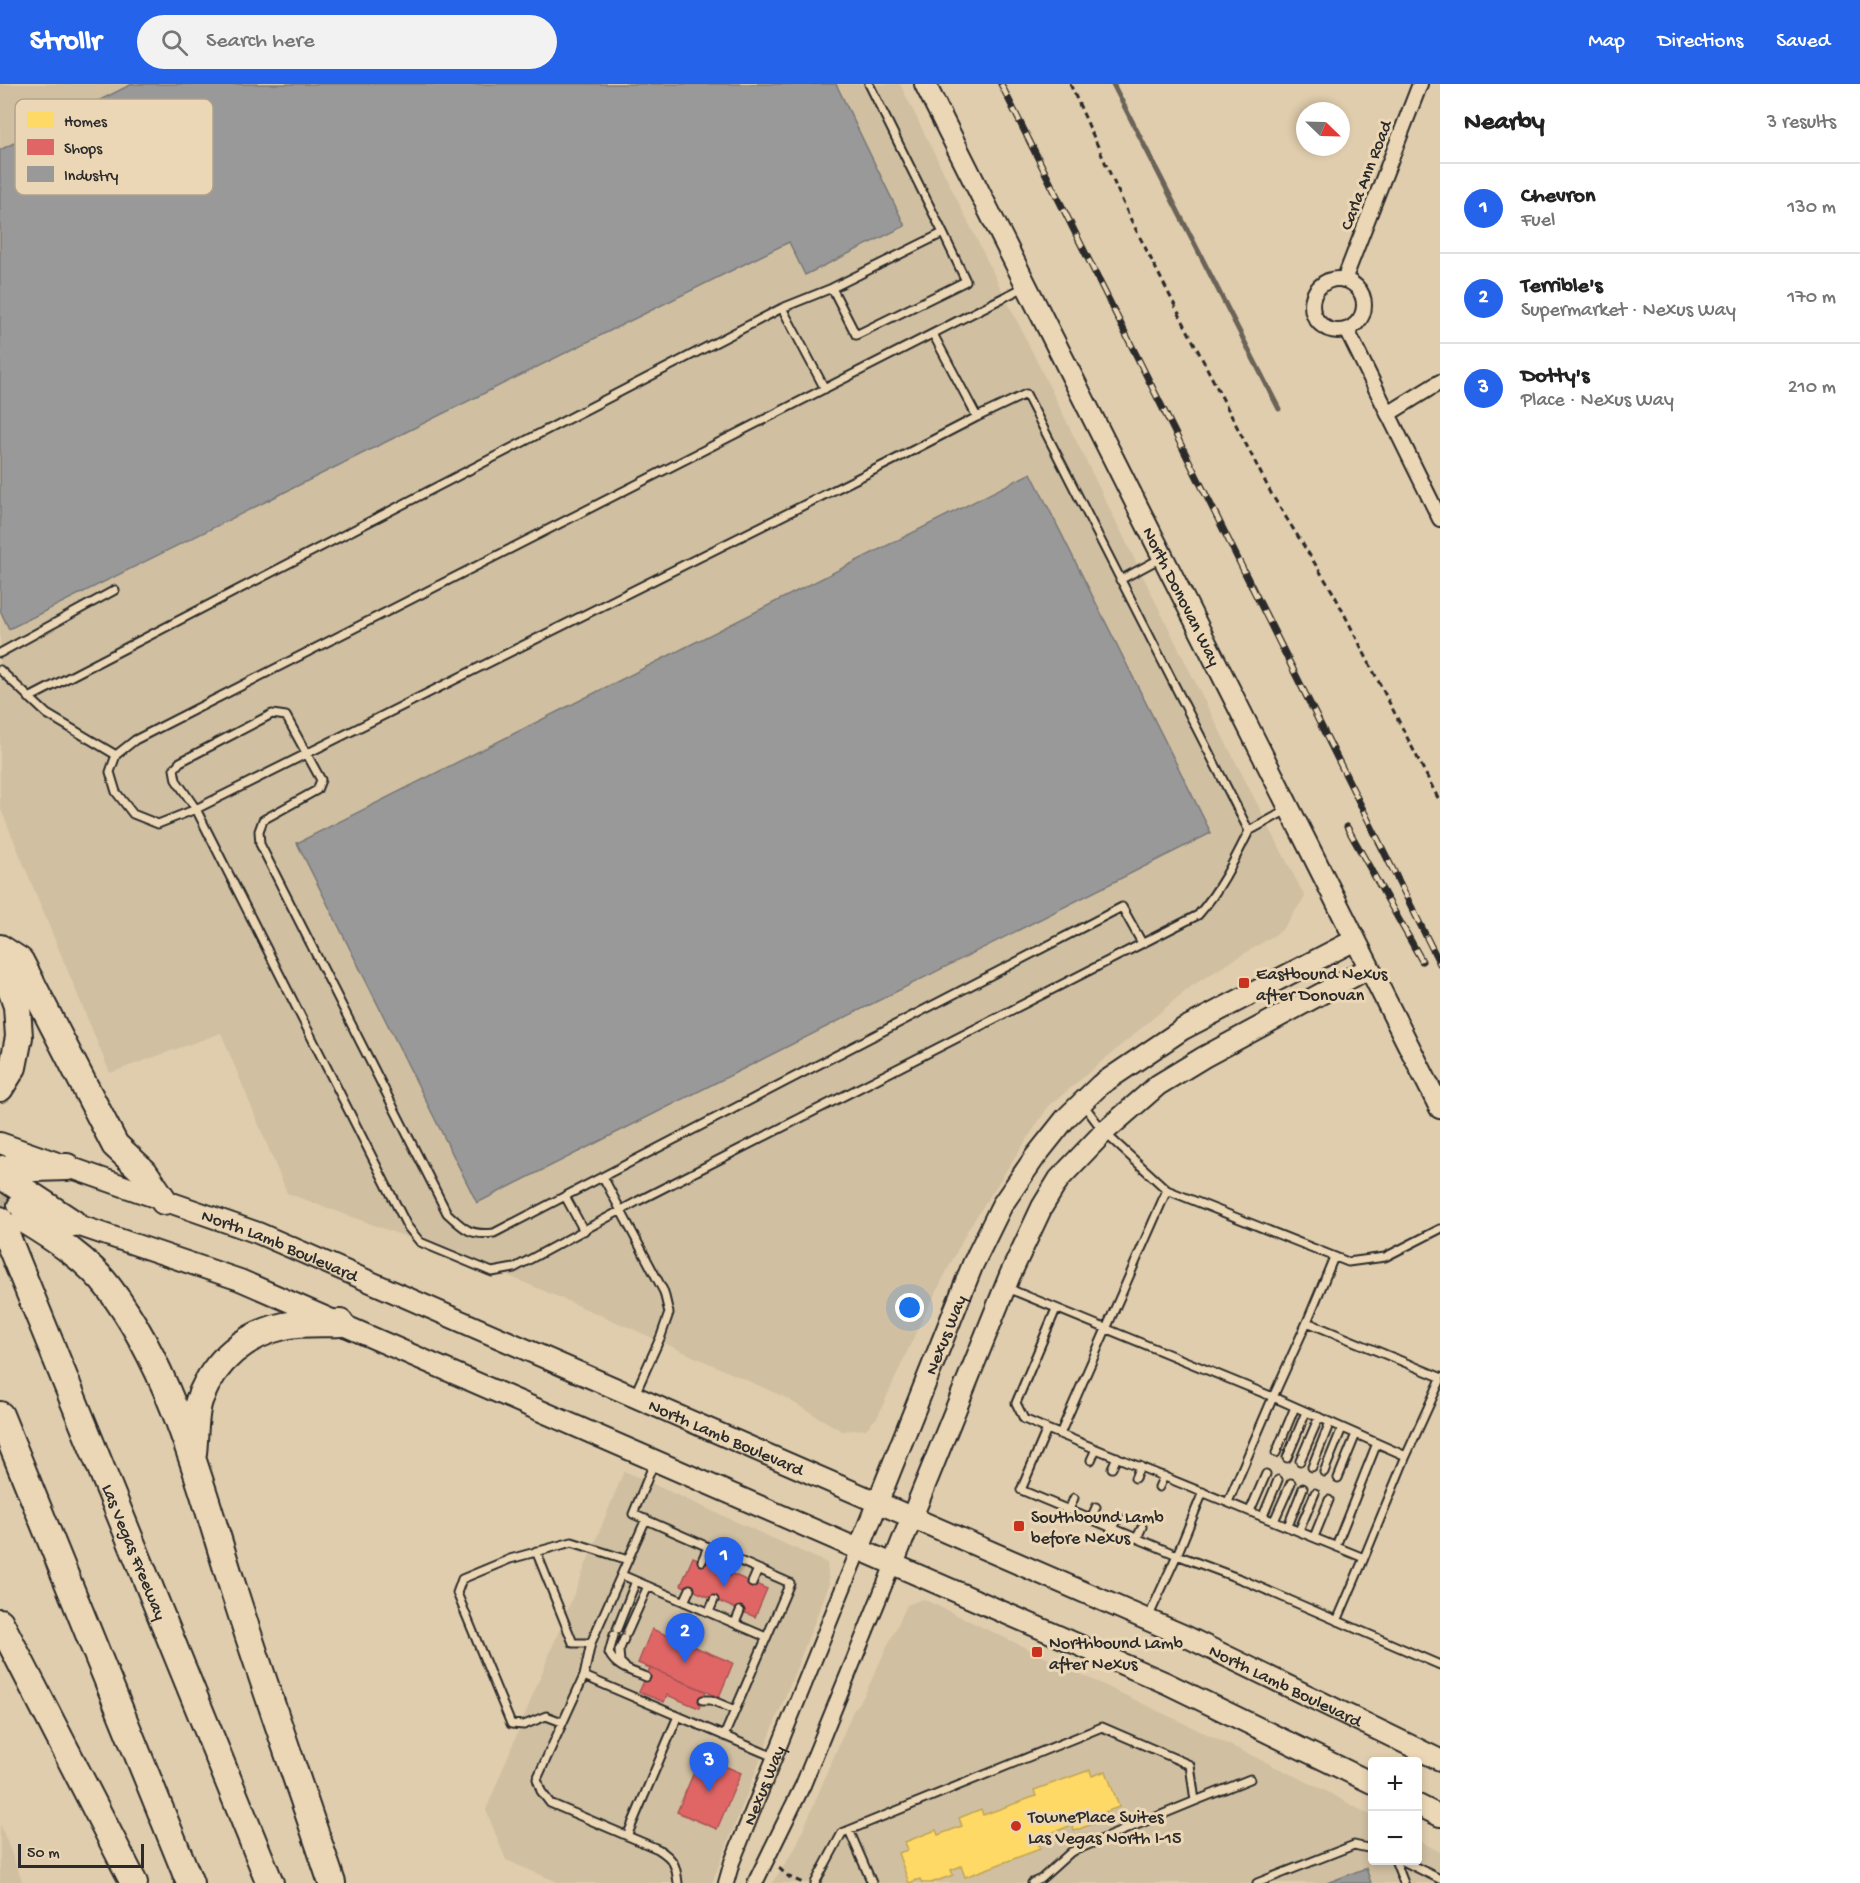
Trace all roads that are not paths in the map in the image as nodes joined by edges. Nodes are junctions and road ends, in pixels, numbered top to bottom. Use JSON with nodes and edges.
{"nodes":[{"id":1,"x":869,"y":84,"type":"edge"},
{"id":2,"x":925,"y":84,"type":"edge"},
{"id":3,"x":1420,"y":84,"type":"edge"},
{"id":4,"x":943,"y":233,"type":"junction"},
{"id":5,"x":1344,"y":280,"type":"junction"},
{"id":6,"x":1026,"y":286,"type":"junction"},
{"id":7,"x":832,"y":288,"type":"junction"},
{"id":8,"x":782,"y":308,"type":"junction"},
{"id":9,"x":1347,"y":330,"type":"junction"},
{"id":10,"x":933,"y":334,"type":"junction"},
{"id":11,"x":1440,"y":382,"type":"edge"},
{"id":12,"x":825,"y":389,"type":"junction"},
{"id":13,"x":1388,"y":414,"type":"junction"},
{"id":14,"x":977,"y":417,"type":"junction"},
{"id":15,"x":1440,"y":519,"type":"edge"},
{"id":16,"x":1163,"y":557,"type":"junction"},
{"id":17,"x":1120,"y":580,"type":"junction"},
{"id":18,"x":115,"y":590,"type":"dead end"},
{"id":19,"x":0,"y":653,"type":"edge"},
{"id":20,"x":0,"y":670,"type":"edge"},
{"id":21,"x":29,"y":698,"type":"junction"},
{"id":22,"x":307,"y":753,"type":"junction"},
{"id":23,"x":116,"y":755,"type":"junction"},
{"id":24,"x":1289,"y":808,"type":"junction"},
{"id":25,"x":196,"y":809,"type":"junction"},
{"id":26,"x":1249,"y":831,"type":"junction"},
{"id":27,"x":1355,"y":940,"type":"junction"},
{"id":28,"x":1142,"y":943,"type":"junction"},
{"id":29,"x":0,"y":948,"type":"edge"},
{"id":30,"x":0,"y":958,"type":"edge"},
{"id":31,"x":1369,"y":968,"type":"junction"},
{"id":32,"x":0,"y":1088,"type":"edge"},
{"id":33,"x":1082,"y":1103,"type":"junction"},
{"id":34,"x":1440,"y":1108,"type":"edge"},
{"id":35,"x":1104,"y":1132,"type":"junction"},
{"id":36,"x":0,"y":1143,"type":"edge"},
{"id":37,"x":67,"y":1167,"type":"junction"},
{"id":38,"x":603,"y":1177,"type":"junction"},
{"id":39,"x":1167,"y":1190,"type":"junction"},
{"id":40,"x":565,"y":1196,"type":"junction"},
{"id":41,"x":164,"y":1201,"type":"junction"},
{"id":42,"x":621,"y":1210,"type":"junction"},
{"id":43,"x":12,"y":1222,"type":"edge"},
{"id":44,"x":73,"y":1224,"type":"junction"},
{"id":45,"x":1440,"y":1229,"type":"edge"},
{"id":46,"x":584,"y":1231,"type":"junction"},
{"id":47,"x":1334,"y":1257,"type":"junction"},
{"id":48,"x":1005,"y":1287,"type":"junction"},
{"id":49,"x":1056,"y":1309,"type":"junction"},
{"id":50,"x":1306,"y":1322,"type":"junction"},
{"id":51,"x":340,"y":1323,"type":"junction"},
{"id":52,"x":1105,"y":1328,"type":"junction"},
{"id":53,"x":1440,"y":1379,"type":"edge"},
{"id":54,"x":634,"y":1395,"type":"junction"},
{"id":55,"x":1273,"y":1397,"type":"junction"},
{"id":56,"x":1294,"y":1407,"type":"junction"},
{"id":57,"x":1306,"y":1412,"type":"junction"},
{"id":58,"x":0,"y":1415,"type":"edge"},
{"id":59,"x":1319,"y":1417,"type":"junction"},
{"id":60,"x":1330,"y":1422,"type":"junction"},
{"id":61,"x":1342,"y":1428,"type":"junction"},
{"id":62,"x":1047,"y":1429,"type":"junction"},
{"id":63,"x":1060,"y":1434,"type":"junction"},
{"id":64,"x":1356,"y":1434,"type":"junction"},
{"id":65,"x":1377,"y":1443,"type":"junction"},
{"id":66,"x":1096,"y":1449,"type":"junction"},
{"id":67,"x":1276,"y":1453,"type":"dead end"},
{"id":68,"x":1406,"y":1456,"type":"junction"},
{"id":69,"x":1117,"y":1457,"type":"junction"},
{"id":70,"x":1287,"y":1458,"type":"dead end"},
{"id":71,"x":192,"y":1459,"type":"junction"},
{"id":72,"x":656,"y":1460,"type":"junction"},
{"id":73,"x":1091,"y":1460,"type":"dead end"},
{"id":74,"x":1300,"y":1461,"type":"dead end"},
{"id":75,"x":1140,"y":1466,"type":"junction"},
{"id":76,"x":1312,"y":1467,"type":"dead end"},
{"id":77,"x":1112,"y":1468,"type":"dead end"},
{"id":78,"x":1324,"y":1472,"type":"dead end"},
{"id":79,"x":1266,"y":1474,"type":"dead end"},
{"id":80,"x":1164,"y":1476,"type":"junction"},
{"id":81,"x":1135,"y":1478,"type":"dead end"},
{"id":82,"x":1338,"y":1478,"type":"dead end"},
{"id":83,"x":1278,"y":1480,"type":"dead end"},
{"id":84,"x":1291,"y":1483,"type":"dead end"},
{"id":85,"x":1159,"y":1487,"type":"dead end"},
{"id":86,"x":1303,"y":1488,"type":"dead end"},
{"id":87,"x":1203,"y":1492,"type":"junction"},
{"id":88,"x":1315,"y":1493,"type":"dead end"},
{"id":89,"x":1074,"y":1498,"type":"dead end"},
{"id":90,"x":1329,"y":1500,"type":"dead end"},
{"id":91,"x":878,"y":1502,"type":"junction"},
{"id":92,"x":1228,"y":1502,"type":"junction"},
{"id":93,"x":1096,"y":1507,"type":"dead end"},
{"id":94,"x":1070,"y":1510,"type":"junction"},
{"id":95,"x":1250,"y":1511,"type":"junction"},
{"id":96,"x":1263,"y":1516,"type":"junction"},
{"id":97,"x":913,"y":1517,"type":"junction"},
{"id":98,"x":1119,"y":1517,"type":"dead end"},
{"id":99,"x":646,"y":1519,"type":"junction"},
{"id":100,"x":1091,"y":1519,"type":"junction"},
{"id":101,"x":1274,"y":1521,"type":"junction"},
{"id":102,"x":1288,"y":1526,"type":"junction"},
{"id":103,"x":1142,"y":1527,"type":"dead end"},
{"id":104,"x":1113,"y":1528,"type":"junction"},
{"id":105,"x":1299,"y":1531,"type":"junction"},
{"id":106,"x":1314,"y":1537,"type":"junction"},
{"id":107,"x":1137,"y":1538,"type":"junction"},
{"id":108,"x":1336,"y":1546,"type":"junction"},
{"id":109,"x":708,"y":1547,"type":"junction"},
{"id":110,"x":859,"y":1549,"type":"junction"},
{"id":111,"x":536,"y":1551,"type":"junction"},
{"id":112,"x":1177,"y":1555,"type":"junction"},
{"id":113,"x":733,"y":1558,"type":"junction"},
{"id":114,"x":1365,"y":1558,"type":"junction"},
{"id":115,"x":628,"y":1560,"type":"junction"},
{"id":116,"x":702,"y":1561,"type":"dead end"},
{"id":117,"x":893,"y":1564,"type":"junction"},
{"id":118,"x":758,"y":1569,"type":"junction"},
{"id":119,"x":727,"y":1572,"type":"dead end"},
{"id":120,"x":622,"y":1575,"type":"junction"},
{"id":121,"x":636,"y":1581,"type":"junction"},
{"id":122,"x":753,"y":1583,"type":"dead end"},
{"id":123,"x":648,"y":1586,"type":"junction"},
{"id":124,"x":690,"y":1589,"type":"dead end"},
{"id":125,"x":714,"y":1600,"type":"dead end"},
{"id":126,"x":684,"y":1602,"type":"junction"},
{"id":127,"x":740,"y":1611,"type":"dead end"},
{"id":128,"x":709,"y":1612,"type":"junction"},
{"id":129,"x":1148,"y":1620,"type":"junction"},
{"id":130,"x":1337,"y":1621,"type":"junction"},
{"id":131,"x":0,"y":1622,"type":"edge"},
{"id":132,"x":735,"y":1623,"type":"junction"},
{"id":133,"x":766,"y":1637,"type":"junction"},
{"id":134,"x":591,"y":1643,"type":"junction"},
{"id":135,"x":1440,"y":1665,"type":"edge"},
{"id":136,"x":627,"y":1669,"type":"junction"},
{"id":137,"x":584,"y":1676,"type":"junction"},
{"id":138,"x":646,"y":1677,"type":"dead end"},
{"id":139,"x":703,"y":1700,"type":"dead end"},
{"id":140,"x":735,"y":1710,"type":"junction"},
{"id":141,"x":678,"y":1716,"type":"junction"},
{"id":142,"x":562,"y":1722,"type":"junction"},
{"id":143,"x":724,"y":1736,"type":"junction"},
{"id":144,"x":774,"y":1757,"type":"junction"},
{"id":145,"x":1440,"y":1760,"type":"edge"},
{"id":146,"x":1250,"y":1779,"type":"dead end"},
{"id":147,"x":1368,"y":1781,"type":"edge"},
{"id":148,"x":1195,"y":1801,"type":"junction"},
{"id":149,"x":1422,"y":1807,"type":"edge"},
{"id":150,"x":1440,"y":1816,"type":"edge"},
{"id":151,"x":849,"y":1830,"type":"junction"},
{"id":152,"x":627,"y":1836,"type":"junction"},
{"id":153,"x":1368,"y":1848,"type":"edge"},
{"id":154,"x":1397,"y":1865,"type":"edge"},
{"id":155,"x":1411,"y":1865,"type":"edge"},
{"id":156,"x":1440,"y":1879,"type":"edge"},
{"id":157,"x":134,"y":1883,"type":"edge"},
{"id":158,"x":190,"y":1883,"type":"edge"},
{"id":159,"x":270,"y":1883,"type":"edge"},
{"id":160,"x":332,"y":1883,"type":"edge"},
{"id":161,"x":678,"y":1883,"type":"edge"},
{"id":162,"x":726,"y":1883,"type":"edge"},
{"id":163,"x":755,"y":1883,"type":"edge"},
{"id":164,"x":814,"y":1883,"type":"edge"},
{"id":165,"x":872,"y":1883,"type":"edge"},
{"id":166,"x":1032,"y":1883,"type":"edge"},
{"id":167,"x":1257,"y":1883,"type":"edge"},
{"id":168,"x":1404,"y":1883,"type":"edge"}],
"edges":[{"from":1,"to":4,"type":"lane"},
{"from":2,"to":6,"type":"main road","name":"North Donovan Way"},
{"from":3,"to":5,"type":"street","name":"Carla Ann Road"},
{"from":4,"to":7,"type":"lane"},
{"from":4,"to":7,"type":"lane"},
{"from":5,"to":9,"type":"street"},
{"from":5,"to":9,"type":"street"},
{"from":6,"to":10,"type":"lane"},
{"from":6,"to":16,"type":"main road","name":"North Donovan Way"},
{"from":7,"to":8,"type":"lane"},
{"from":8,"to":12,"type":"lane"},
{"from":8,"to":21,"type":"lane"},
{"from":9,"to":13,"type":"street"},
{"from":10,"to":12,"type":"lane"},
{"from":10,"to":14,"type":"lane"},
{"from":11,"to":13,"type":"street"},
{"from":12,"to":23,"type":"lane"},
{"from":13,"to":15,"type":"street"},
{"from":14,"to":17,"type":"lane"},
{"from":14,"to":22,"type":"lane"},
{"from":16,"to":17,"type":"lane"},
{"from":16,"to":24,"type":"main road","name":"North Donovan Way"},
{"from":17,"to":26,"type":"lane"},
{"from":18,"to":19,"type":"lane"},
{"from":20,"to":21,"type":"lane"},
{"from":21,"to":23,"type":"lane"},
{"from":22,"to":25,"type":"lane"},
{"from":22,"to":25,"type":"lane"},
{"from":22,"to":40,"type":"lane"},
{"from":23,"to":25,"type":"lane"},
{"from":24,"to":26,"type":"lane"},
{"from":24,"to":27,"type":"main road","name":"North Donovan Way"},
{"from":25,"to":46,"type":"lane"},
{"from":26,"to":28,"type":"lane"},
{"from":27,"to":31,"type":"main road","name":"North Donovan Way"},
{"from":27,"to":33,"type":"main road","name":"Nexus Way"},
{"from":28,"to":38,"type":"lane"},
{"from":28,"to":42,"type":"lane"},
{"from":29,"to":41,"type":"highway"},
{"from":30,"to":32,"type":"highway"},
{"from":31,"to":34,"type":"main road","name":"North Donovan Way"},
{"from":31,"to":35,"type":"main road","name":"Nexus Way"},
{"from":33,"to":35,"type":"lane"},
{"from":33,"to":91,"type":"main road","name":"Nexus Way"},
{"from":35,"to":39,"type":"lane"},
{"from":35,"to":48,"type":"main road","name":"Nexus Way"},
{"from":36,"to":37,"type":"main road","name":"North Lamb Boulevard"},
{"from":37,"to":41,"type":"main road","name":"North Lamb Boulevard"},
{"from":37,"to":44,"type":"highway"},
{"from":38,"to":40,"type":"lane"},
{"from":38,"to":42,"type":"lane"},
{"from":39,"to":47,"type":"lane"},
{"from":39,"to":52,"type":"lane"},
{"from":40,"to":46,"type":"lane"},
{"from":41,"to":54,"type":"main road","name":"North Lamb Boulevard"},
{"from":42,"to":46,"type":"lane"},
{"from":42,"to":54,"type":"lane"},
{"from":43,"to":44,"type":"main road"},
{"from":43,"to":71,"type":"highway"},
{"from":43,"to":159,"type":"highway","name":"Las Vegas Freeway"},
{"from":44,"to":51,"type":"main road"},
{"from":45,"to":47,"type":"lane"},
{"from":47,"to":50,"type":"lane"},
{"from":48,"to":49,"type":"lane"},
{"from":48,"to":97,"type":"main road","name":"Nexus Way"},
{"from":49,"to":52,"type":"lane"},
{"from":49,"to":62,"type":"lane"},
{"from":50,"to":53,"type":"lane"},
{"from":50,"to":55,"type":"lane"},
{"from":51,"to":71,"type":"highway"},
{"from":51,"to":72,"type":"main road"},
{"from":52,"to":55,"type":"lane"},
{"from":52,"to":63,"type":"lane"},
{"from":53,"to":68,"type":"lane"},
{"from":54,"to":91,"type":"main road","name":"North Lamb Boulevard"},
{"from":55,"to":56,"type":"lane"},
{"from":55,"to":92,"type":"lane"},
{"from":56,"to":57,"type":"lane"},
{"from":56,"to":67,"type":"lane"},
{"from":57,"to":59,"type":"lane"},
{"from":57,"to":70,"type":"lane"},
{"from":58,"to":158,"type":"highway"},
{"from":59,"to":60,"type":"lane"},
{"from":59,"to":74,"type":"lane"},
{"from":60,"to":61,"type":"lane"},
{"from":60,"to":76,"type":"lane"},
{"from":61,"to":64,"type":"lane"},
{"from":61,"to":78,"type":"lane"},
{"from":62,"to":63,"type":"lane"},
{"from":62,"to":94,"type":"lane"},
{"from":63,"to":66,"type":"lane"},
{"from":64,"to":65,"type":"lane"},
{"from":64,"to":82,"type":"lane"},
{"from":65,"to":68,"type":"lane"},
{"from":65,"to":108,"type":"lane"},
{"from":66,"to":69,"type":"lane"},
{"from":66,"to":73,"type":"lane"},
{"from":68,"to":114,"type":"lane"},
{"from":69,"to":75,"type":"lane"},
{"from":69,"to":77,"type":"lane"},
{"from":71,"to":160,"type":"highway"},
{"from":72,"to":99,"type":"lane"},
{"from":72,"to":110,"type":"main road"},
{"from":75,"to":80,"type":"lane"},
{"from":75,"to":81,"type":"lane"},
{"from":79,"to":95,"type":"lane"},
{"from":80,"to":85,"type":"lane"},
{"from":80,"to":87,"type":"lane"},
{"from":83,"to":96,"type":"lane"},
{"from":84,"to":101,"type":"lane"},
{"from":86,"to":102,"type":"lane"},
{"from":87,"to":92,"type":"lane"},
{"from":87,"to":112,"type":"lane"},
{"from":88,"to":105,"type":"lane"},
{"from":89,"to":94,"type":"lane"},
{"from":90,"to":106,"type":"lane"},
{"from":91,"to":97,"type":"main road","name":"North Lamb Boulevard"},
{"from":91,"to":110,"type":"main road","name":"Nexus Way"},
{"from":92,"to":95,"type":"lane"},
{"from":93,"to":100,"type":"lane"},
{"from":94,"to":100,"type":"lane"},
{"from":95,"to":96,"type":"lane"},
{"from":96,"to":101,"type":"lane"},
{"from":97,"to":117,"type":"main road","name":"Nexus Way"},
{"from":97,"to":129,"type":"main road","name":"North Lamb Boulevard"},
{"from":98,"to":104,"type":"lane"},
{"from":99,"to":109,"type":"lane"},
{"from":99,"to":115,"type":"lane"},
{"from":100,"to":104,"type":"lane"},
{"from":101,"to":102,"type":"lane"},
{"from":102,"to":105,"type":"lane"},
{"from":103,"to":107,"type":"lane"},
{"from":104,"to":107,"type":"lane"},
{"from":105,"to":106,"type":"lane"},
{"from":106,"to":108,"type":"lane"},
{"from":107,"to":112,"type":"lane"},
{"from":108,"to":114,"type":"lane"},
{"from":109,"to":113,"type":"lane"},
{"from":109,"to":116,"type":"lane"},
{"from":110,"to":117,"type":"main road"},
{"from":110,"to":144,"type":"street","name":"Nexus Way"},
{"from":111,"to":115,"type":"lane"},
{"from":111,"to":134,"type":"lane"},
{"from":111,"to":142,"type":"lane"},
{"from":112,"to":129,"type":"lane"},
{"from":112,"to":130,"type":"lane"},
{"from":113,"to":118,"type":"lane"},
{"from":113,"to":119,"type":"lane"},
{"from":114,"to":130,"type":"lane"},
{"from":115,"to":120,"type":"lane"},
{"from":117,"to":147,"type":"main road"},
{"from":117,"to":163,"type":"street","name":"Nexus Way"},
{"from":118,"to":122,"type":"lane"},
{"from":118,"to":133,"type":"lane"},
{"from":120,"to":121,"type":"lane"},
{"from":120,"to":134,"type":"lane"},
{"from":121,"to":123,"type":"lane"},
{"from":121,"to":136,"type":"lane"},
{"from":123,"to":126,"type":"lane"},
{"from":123,"to":136,"type":"lane"},
{"from":124,"to":126,"type":"lane"},
{"from":125,"to":128,"type":"lane"},
{"from":126,"to":128,"type":"lane"},
{"from":127,"to":132,"type":"lane"},
{"from":128,"to":132,"type":"lane"},
{"from":129,"to":145,"type":"main road","name":"North Lamb Boulevard"},
{"from":130,"to":135,"type":"lane"},
{"from":131,"to":157,"type":"highway"},
{"from":132,"to":133,"type":"lane"},
{"from":133,"to":140,"type":"lane"},
{"from":134,"to":137,"type":"lane"},
{"from":136,"to":138,"type":"lane"},
{"from":137,"to":141,"type":"lane"},
{"from":137,"to":142,"type":"lane"},
{"from":139,"to":140,"type":"lane"},
{"from":140,"to":143,"type":"lane"},
{"from":141,"to":143,"type":"lane"},
{"from":141,"to":152,"type":"lane"},
{"from":142,"to":152,"type":"lane"},
{"from":143,"to":144,"type":"lane"},
{"from":144,"to":162,"type":"street","name":"Nexus Way"},
{"from":146,"to":148,"type":"lane"},
{"from":148,"to":151,"type":"lane"},
{"from":148,"to":166,"type":"lane"},
{"from":149,"to":150,"type":"main road"},
{"from":151,"to":164,"type":"lane"},
{"from":151,"to":165,"type":"lane"},
{"from":152,"to":161,"type":"lane"},
{"from":153,"to":167,"type":"lane"},
{"from":154,"to":168,"type":"lane"},
{"from":155,"to":156,"type":"lane"}]}
